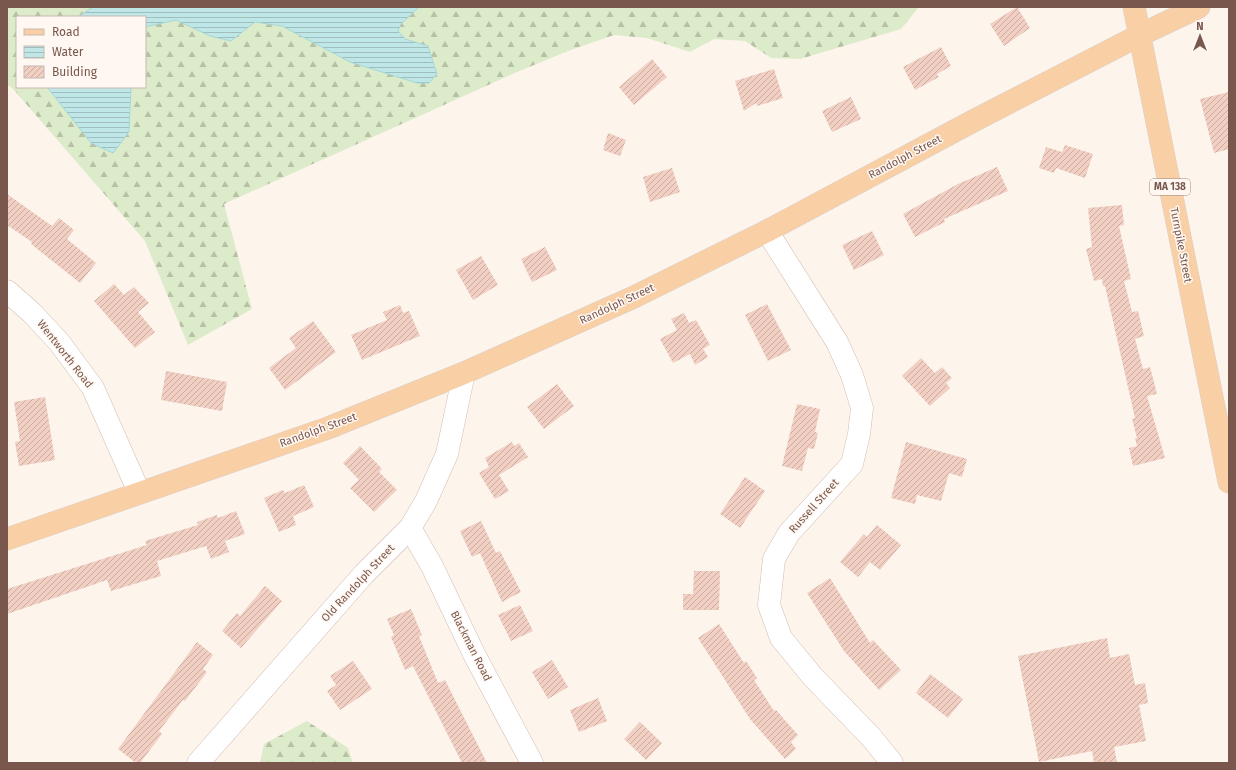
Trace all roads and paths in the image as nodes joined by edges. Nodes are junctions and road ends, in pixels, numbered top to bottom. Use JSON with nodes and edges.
{"nodes":[{"id":1,"x":1134,"y":7,"type":"edge"},
{"id":2,"x":1199,"y":7,"type":"edge"},
{"id":3,"x":1140,"y":35,"type":"junction"},
{"id":4,"x":767,"y":231,"type":"junction"},
{"id":5,"x":7,"y":291,"type":"edge"},
{"id":6,"x":464,"y":373,"type":"junction"},
{"id":7,"x":1229,"y":482,"type":"edge"},
{"id":8,"x":139,"y":492,"type":"junction"},
{"id":9,"x":410,"y":528,"type":"junction"},
{"id":10,"x":7,"y":539,"type":"edge"},
{"id":11,"x":198,"y":763,"type":"edge"},
{"id":12,"x":532,"y":763,"type":"edge"},
{"id":13,"x":892,"y":763,"type":"edge"}],
"edges":[{"from":1,"to":3,"type":"main road","name":"Turnpike Street","number":"MA 138"},
{"from":2,"to":3,"type":"main road","name":"Randolph Street"},
{"from":3,"to":4,"type":"main road","name":"Randolph Street"},
{"from":3,"to":7,"type":"main road","name":"Turnpike Street","number":"MA 138"},
{"from":4,"to":6,"type":"main road","name":"Randolph Street"},
{"from":4,"to":13,"type":"street","name":"Russell Street"},
{"from":5,"to":8,"type":"street","name":"Wentworth Road"},
{"from":6,"to":8,"type":"main road","name":"Randolph Street"},
{"from":6,"to":9,"type":"street","name":"Old Randolph Street"},
{"from":8,"to":10,"type":"main road","name":"Randolph Street"},
{"from":9,"to":11,"type":"street","name":"Old Randolph Street"},
{"from":9,"to":12,"type":"street","name":"Blackman Road"}]}
